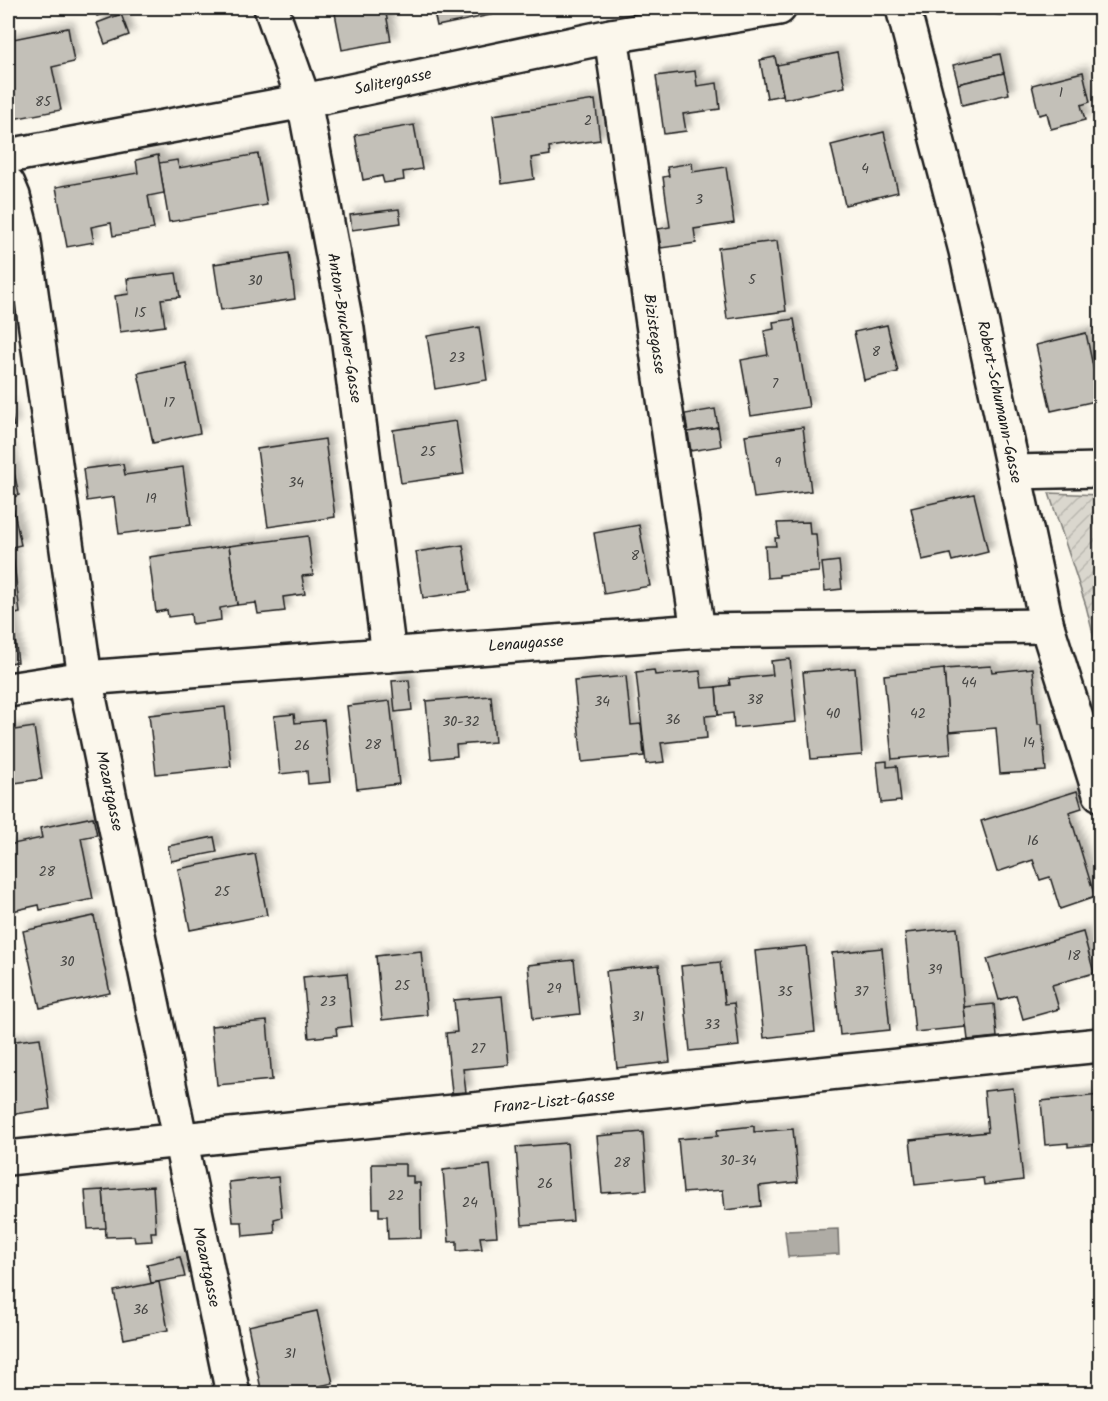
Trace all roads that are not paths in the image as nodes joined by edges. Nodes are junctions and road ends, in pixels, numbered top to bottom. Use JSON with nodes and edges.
{"nodes":[{"id":1,"x":271,"y":8,"type":"edge"},
{"id":2,"x":779,"y":8,"type":"edge"},
{"id":3,"x":903,"y":8,"type":"edge"},
{"id":4,"x":611,"y":36,"type":"junction"},
{"id":5,"x":304,"y":101,"type":"junction"},
{"id":6,"x":8,"y":156,"type":"edge"},
{"id":7,"x":8,"y":184,"type":"edge"},
{"id":8,"x":1101,"y":470,"type":"edge"},
{"id":9,"x":1015,"y":471,"type":"junction"},
{"id":10,"x":1047,"y":626,"type":"junction"},
{"id":11,"x":698,"y":631,"type":"junction"},
{"id":12,"x":388,"y":655,"type":"junction"},
{"id":13,"x":85,"y":678,"type":"junction"},
{"id":14,"x":8,"y":690,"type":"edge"},
{"id":15,"x":1101,"y":794,"type":"edge"},
{"id":16,"x":1101,"y":1045,"type":"edge"},
{"id":17,"x":181,"y":1142,"type":"junction"},
{"id":18,"x":8,"y":1158,"type":"edge"},
{"id":19,"x":232,"y":1394,"type":"edge"}],
"edges":[{"from":1,"to":5,"type":"street","name":"Anton-Bruckner-Gasse"},
{"from":2,"to":4,"type":"street","name":"Salitergasse"},
{"from":3,"to":9,"type":"street","name":"Robert-Schumann-Gasse"},
{"from":4,"to":5,"type":"street","name":"Salitergasse"},
{"from":4,"to":11,"type":"street","name":"Bizistegasse"},
{"from":5,"to":6,"type":"street","name":"Salitergasse"},
{"from":5,"to":12,"type":"street","name":"Anton-Bruckner-Gasse"},
{"from":7,"to":13,"type":"street","name":"Mozartgasse"},
{"from":8,"to":9,"type":"street"},
{"from":9,"to":10,"type":"street","name":"Robert-Schumann-Gasse"},
{"from":10,"to":11,"type":"street","name":"Lenaugasse"},
{"from":10,"to":15,"type":"street","name":"Robert-Schumann-Gasse"},
{"from":11,"to":12,"type":"street","name":"Lenaugasse"},
{"from":12,"to":13,"type":"street","name":"Lenaugasse"},
{"from":13,"to":14,"type":"street","name":"Lenaugasse"},
{"from":13,"to":17,"type":"street","name":"Mozartgasse"},
{"from":16,"to":17,"type":"street","name":"Franz-Liszt-Gasse"},
{"from":17,"to":18,"type":"street","name":"Franz-Liszt-Gasse"},
{"from":17,"to":19,"type":"street","name":"Mozartgasse"}]}
